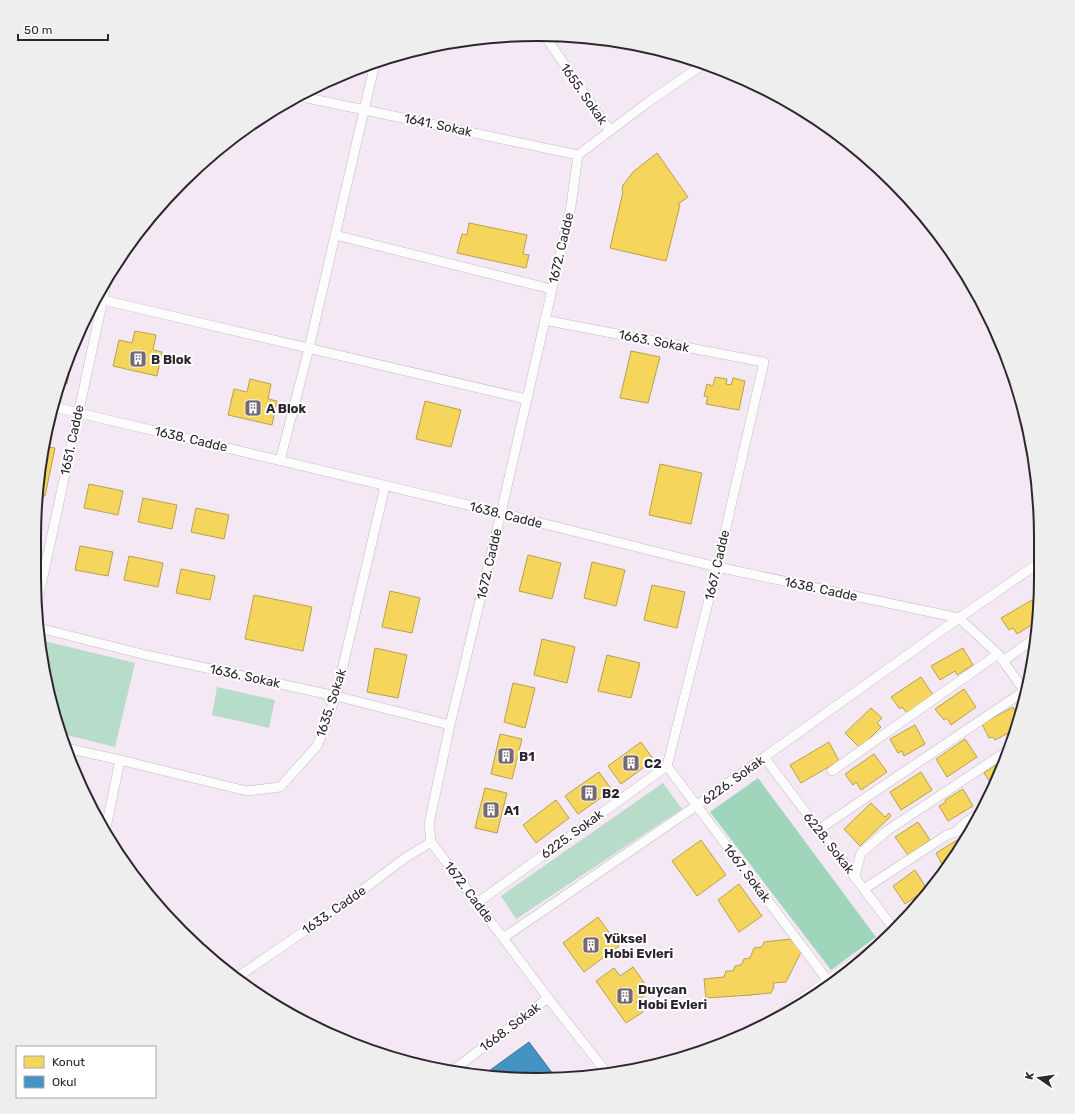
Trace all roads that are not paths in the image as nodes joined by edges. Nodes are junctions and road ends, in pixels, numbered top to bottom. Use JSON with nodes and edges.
{"nodes":[{"id":1,"x":549,"y":41,"type":"edge"},
{"id":2,"x":698,"y":68,"type":"edge"},
{"id":3,"x":374,"y":69,"type":"edge"},
{"id":4,"x":307,"y":98,"type":"edge"},
{"id":5,"x":364,"y":110,"type":"junction"},
{"id":6,"x":610,"y":131,"type":"junction"},
{"id":7,"x":578,"y":155,"type":"junction"},
{"id":8,"x":335,"y":235,"type":"junction"},
{"id":9,"x":551,"y":289,"type":"junction"},
{"id":10,"x":104,"y":297,"type":"edge"},
{"id":11,"x":103,"y":300,"type":"junction"},
{"id":12,"x":544,"y":320,"type":"junction"},
{"id":13,"x":309,"y":348,"type":"junction"},
{"id":14,"x":764,"y":362,"type":"joint"},
{"id":15,"x":526,"y":399,"type":"junction"},
{"id":16,"x":59,"y":407,"type":"edge"},
{"id":17,"x":78,"y":412,"type":"junction"},
{"id":18,"x":280,"y":461,"type":"junction"},
{"id":19,"x":385,"y":486,"type":"junction"},
{"id":20,"x":501,"y":513,"type":"junction"},
{"id":21,"x":1034,"y":566,"type":"edge"},
{"id":22,"x":717,"y":567,"type":"junction"},
{"id":23,"x":41,"y":584,"type":"edge"},
{"id":24,"x":959,"y":618,"type":"junction"},
{"id":25,"x":44,"y":629,"type":"edge"},
{"id":26,"x":1030,"y":641,"type":"edge"},
{"id":27,"x":1001,"y":658,"type":"junction"},
{"id":28,"x":1021,"y":685,"type":"edge"},
{"id":29,"x":336,"y":696,"type":"junction"},
{"id":30,"x":1019,"y":696,"type":"edge"},
{"id":31,"x":450,"y":725,"type":"junction"},
{"id":32,"x":72,"y":749,"type":"edge"},
{"id":33,"x":1001,"y":755,"type":"edge"},
{"id":34,"x":764,"y":757,"type":"junction"},
{"id":35,"x":120,"y":760,"type":"junction"},
{"id":36,"x":667,"y":766,"type":"junction"},
{"id":37,"x":832,"y":770,"type":"dead end"},
{"id":38,"x":696,"y":806,"type":"junction"},
{"id":39,"x":970,"y":819,"type":"edge"},
{"id":40,"x":107,"y":823,"type":"edge"},
{"id":41,"x":818,"y":830,"type":"junction"},
{"id":42,"x":431,"y":842,"type":"junction"},
{"id":43,"x":854,"y":876,"type":"junction"},
{"id":44,"x":864,"y":889,"type":"junction"},
{"id":45,"x":477,"y":903,"type":"junction"},
{"id":46,"x":891,"y":925,"type":"edge"},
{"id":47,"x":503,"y":938,"type":"junction"},
{"id":48,"x":241,"y":974,"type":"edge"},
{"id":49,"x":828,"y":978,"type":"edge"},
{"id":50,"x":548,"y":998,"type":"junction"},
{"id":51,"x":458,"y":1066,"type":"edge"},
{"id":52,"x":604,"y":1069,"type":"edge"}],
"edges":[{"from":1,"to":6,"type":"street","name":"1655. Sokak"},
{"from":2,"to":6,"type":"street"},
{"from":3,"to":5,"type":"street"},
{"from":4,"to":5,"type":"street","name":"1641. Sokak"},
{"from":5,"to":7,"type":"street","name":"1641. Sokak"},
{"from":5,"to":8,"type":"street"},
{"from":6,"to":7,"type":"street"},
{"from":7,"to":9,"type":"street","name":"1672. Cadde"},
{"from":8,"to":9,"type":"street"},
{"from":8,"to":13,"type":"street"},
{"from":9,"to":12,"type":"street","name":"1672. Cadde"},
{"from":10,"to":11,"type":"street","name":"1651. Cadde"},
{"from":11,"to":13,"type":"street"},
{"from":11,"to":17,"type":"street","name":"1651. Cadde"},
{"from":12,"to":14,"type":"street","name":"1663. Sokak"},
{"from":12,"to":15,"type":"street","name":"1672. Cadde"},
{"from":13,"to":15,"type":"street"},
{"from":13,"to":18,"type":"street"},
{"from":14,"to":22,"type":"street","name":"1667. Cadde"},
{"from":15,"to":20,"type":"street","name":"1672. Cadde"},
{"from":16,"to":17,"type":"street","name":"1638. Cadde"},
{"from":17,"to":18,"type":"street","name":"1638. Cadde"},
{"from":17,"to":23,"type":"street","name":"1651. Cadde"},
{"from":18,"to":19,"type":"street","name":"1638. Cadde"},
{"from":19,"to":20,"type":"street","name":"1638. Cadde"},
{"from":19,"to":29,"type":"street","name":"1635. Sokak"},
{"from":20,"to":22,"type":"street","name":"1638. Cadde"},
{"from":20,"to":31,"type":"street","name":"1672. Cadde"},
{"from":21,"to":24,"type":"street","name":"6226. Sokak"},
{"from":22,"to":24,"type":"street","name":"1638. Cadde"},
{"from":22,"to":36,"type":"street","name":"1667. Cadde"},
{"from":24,"to":27,"type":"street"},
{"from":24,"to":34,"type":"street","name":"6226. Sokak"},
{"from":25,"to":29,"type":"street","name":"1636. Sokak"},
{"from":26,"to":27,"type":"street"},
{"from":27,"to":28,"type":"street"},
{"from":27,"to":37,"type":"street"},
{"from":29,"to":31,"type":"street","name":"1636. Sokak"},
{"from":29,"to":35,"type":"street","name":"1635. Sokak"},
{"from":30,"to":41,"type":"street"},
{"from":31,"to":42,"type":"street","name":"1672. Cadde"},
{"from":32,"to":35,"type":"street","name":"1635. Sokak"},
{"from":33,"to":43,"type":"street"},
{"from":34,"to":38,"type":"street","name":"6226. Sokak"},
{"from":34,"to":41,"type":"street","name":"6228. Sokak"},
{"from":35,"to":40,"type":"street"},
{"from":36,"to":38,"type":"street","name":"1667. Sokak"},
{"from":36,"to":45,"type":"street","name":"6225. Sokak"},
{"from":38,"to":47,"type":"street","name":"6226. Sokak"},
{"from":38,"to":49,"type":"street","name":"1667. Sokak"},
{"from":39,"to":44,"type":"street"},
{"from":41,"to":43,"type":"street","name":"6228. Sokak"},
{"from":42,"to":45,"type":"street","name":"1672. Cadde"},
{"from":42,"to":48,"type":"street","name":"1633. Cadde"},
{"from":43,"to":44,"type":"street","name":"6228. Sokak"},
{"from":44,"to":46,"type":"street","name":"6228. Sokak"},
{"from":45,"to":47,"type":"street","name":"1672. Cadde"},
{"from":47,"to":50,"type":"street","name":"1672. Cadde"},
{"from":50,"to":51,"type":"street","name":"1668. Sokak"},
{"from":50,"to":52,"type":"street","name":"1672. Cadde"}]}
